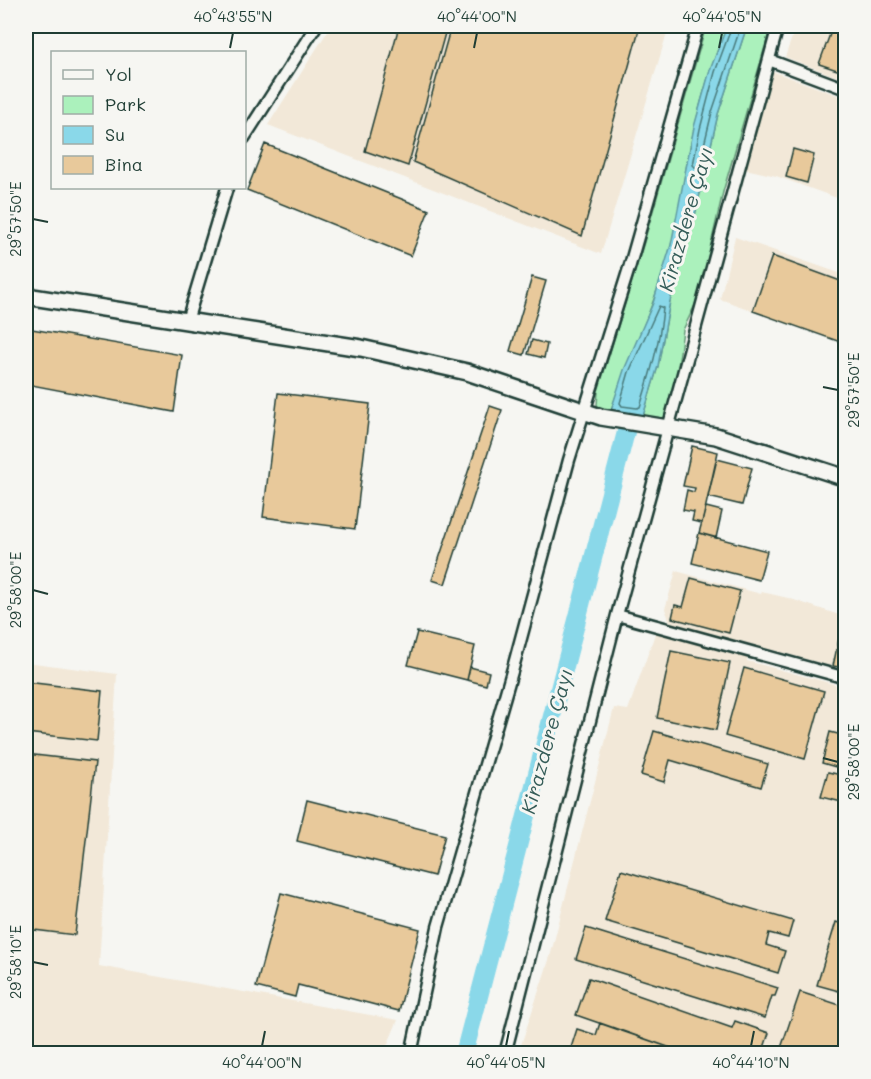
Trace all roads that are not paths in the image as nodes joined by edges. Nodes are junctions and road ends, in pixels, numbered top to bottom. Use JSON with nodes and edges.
{"nodes":[{"id":1,"x":316,"y":26,"type":"edge"},
{"id":2,"x":698,"y":26,"type":"edge"},
{"id":3,"x":778,"y":26,"type":"edge"},
{"id":4,"x":769,"y":60,"type":"junction"},
{"id":5,"x":846,"y":89,"type":"edge"},
{"id":6,"x":246,"y":135,"type":"edge"},
{"id":7,"x":227,"y":189,"type":"edge"},
{"id":8,"x":26,"y":296,"type":"edge"},
{"id":9,"x":187,"y":321,"type":"junction"},
{"id":10,"x":584,"y":412,"type":"junction"},
{"id":11,"x":669,"y":427,"type":"junction"},
{"id":12,"x":846,"y":478,"type":"edge"},
{"id":13,"x":616,"y":615,"type":"junction"},
{"id":14,"x":846,"y":678,"type":"edge"},
{"id":15,"x":411,"y":1053,"type":"edge"},
{"id":16,"x":505,"y":1053,"type":"edge"}],
"edges":[{"from":1,"to":6,"type":"street"},
{"from":2,"to":10,"type":"street"},
{"from":3,"to":4,"type":"street"},
{"from":4,"to":5,"type":"street"},
{"from":4,"to":11,"type":"street"},
{"from":7,"to":9,"type":"street"},
{"from":8,"to":9,"type":"street"},
{"from":9,"to":10,"type":"street"},
{"from":10,"to":11,"type":"street"},
{"from":10,"to":15,"type":"street"},
{"from":11,"to":12,"type":"street"},
{"from":11,"to":13,"type":"street"},
{"from":13,"to":14,"type":"street"},
{"from":13,"to":16,"type":"street"}]}
